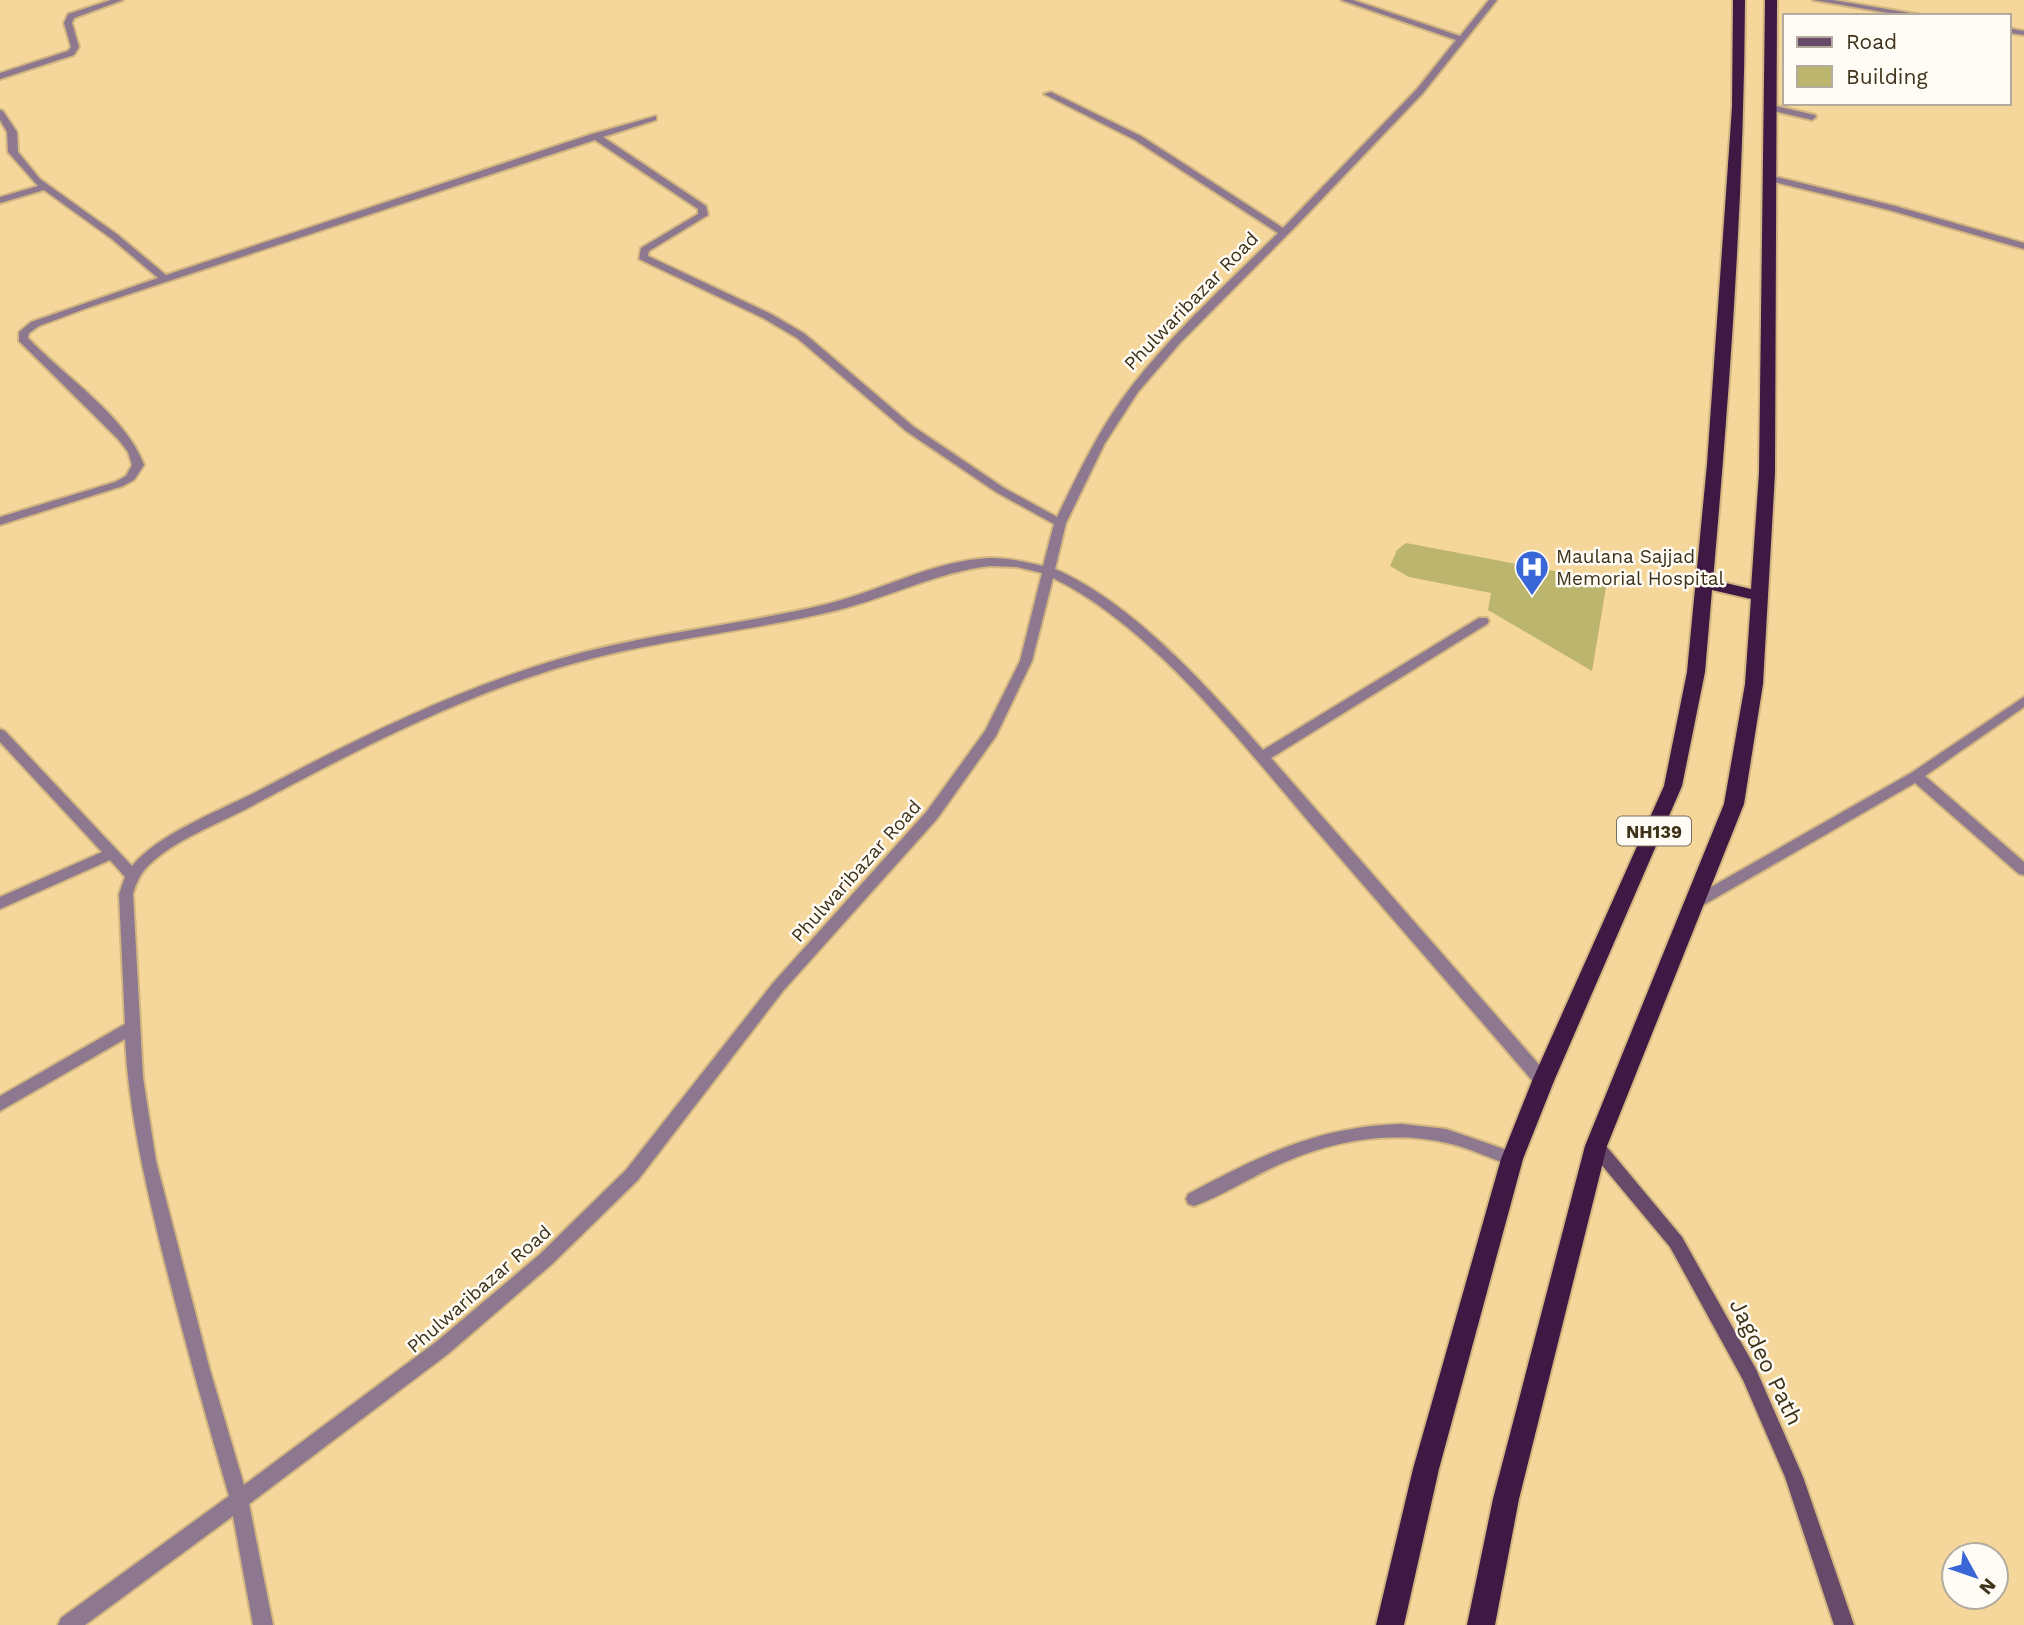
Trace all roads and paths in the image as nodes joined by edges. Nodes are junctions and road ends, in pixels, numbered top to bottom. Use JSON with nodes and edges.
{"nodes":[{"id":1,"x":119,"y":0,"type":"edge"},
{"id":2,"x":1345,"y":0,"type":"edge"},
{"id":3,"x":1493,"y":0,"type":"edge"},
{"id":4,"x":1738,"y":0,"type":"edge"},
{"id":5,"x":1771,"y":0,"type":"edge"},
{"id":6,"x":1817,"y":0,"type":"edge"},
{"id":7,"x":1911,"y":14,"type":"edge"},
{"id":8,"x":1461,"y":39,"type":"junction"},
{"id":9,"x":0,"y":76,"type":"edge"},
{"id":10,"x":1048,"y":94,"type":"dead end"},
{"id":11,"x":1772,"y":108,"type":"junction"},
{"id":12,"x":0,"y":113,"type":"edge"},
{"id":13,"x":1812,"y":117,"type":"dead end"},
{"id":14,"x":653,"y":118,"type":"dead end"},
{"id":15,"x":595,"y":136,"type":"junction"},
{"id":16,"x":1769,"y":178,"type":"junction"},
{"id":17,"x":44,"y":187,"type":"junction"},
{"id":18,"x":0,"y":200,"type":"edge"},
{"id":19,"x":1284,"y":233,"type":"junction"},
{"id":20,"x":2024,"y":246,"type":"edge"},
{"id":21,"x":166,"y":280,"type":"junction"},
{"id":22,"x":0,"y":522,"type":"edge"},
{"id":23,"x":1060,"y":523,"type":"junction"},
{"id":24,"x":1047,"y":571,"type":"junction"},
{"id":25,"x":1704,"y":583,"type":"junction"},
{"id":26,"x":1759,"y":596,"type":"junction"},
{"id":27,"x":1483,"y":621,"type":"dead end"},
{"id":28,"x":2024,"y":701,"type":"edge"},
{"id":29,"x":0,"y":734,"type":"edge"},
{"id":30,"x":1261,"y":758,"type":"junction"},
{"id":31,"x":1916,"y":776,"type":"junction"},
{"id":32,"x":111,"y":854,"type":"junction"},
{"id":33,"x":2024,"y":870,"type":"edge"},
{"id":34,"x":131,"y":874,"type":"junction"},
{"id":35,"x":1695,"y":903,"type":"junction"},
{"id":36,"x":0,"y":904,"type":"edge"},
{"id":37,"x":134,"y":1026,"type":"junction"},
{"id":38,"x":1543,"y":1081,"type":"junction"},
{"id":39,"x":0,"y":1104,"type":"edge"},
{"id":40,"x":1597,"y":1146,"type":"junction"},
{"id":41,"x":1512,"y":1159,"type":"junction"},
{"id":42,"x":1194,"y":1199,"type":"dead end"},
{"id":43,"x":239,"y":1499,"type":"junction"},
{"id":44,"x":68,"y":1625,"type":"edge"},
{"id":45,"x":263,"y":1625,"type":"edge"},
{"id":46,"x":1390,"y":1625,"type":"edge"},
{"id":47,"x":1481,"y":1625,"type":"edge"},
{"id":48,"x":1844,"y":1625,"type":"edge"}],
"edges":[{"from":1,"to":9,"type":"street"},
{"from":2,"to":8,"type":"street"},
{"from":3,"to":8,"type":"street","name":"Phulwaribazar Road"},
{"from":4,"to":25,"type":"highway","number":"NH139"},
{"from":5,"to":11,"type":"highway","number":"NH139"},
{"from":6,"to":7,"type":"street"},
{"from":8,"to":19,"type":"street","name":"Phulwaribazar Road"},
{"from":10,"to":19,"type":"street"},
{"from":11,"to":13,"type":"street"},
{"from":11,"to":16,"type":"highway","number":"NH139"},
{"from":12,"to":17,"type":"street"},
{"from":14,"to":15,"type":"street"},
{"from":15,"to":21,"type":"street"},
{"from":15,"to":23,"type":"street"},
{"from":16,"to":20,"type":"street"},
{"from":16,"to":26,"type":"highway","number":"NH139"},
{"from":17,"to":18,"type":"street"},
{"from":17,"to":21,"type":"street"},
{"from":19,"to":23,"type":"street","name":"Phulwaribazar Road"},
{"from":21,"to":22,"type":"street"},
{"from":23,"to":24,"type":"street","name":"Phulwaribazar Road"},
{"from":24,"to":30,"type":"street"},
{"from":24,"to":34,"type":"street"},
{"from":24,"to":43,"type":"street","name":"Phulwaribazar Road"},
{"from":25,"to":26,"type":"highway"},
{"from":25,"to":38,"type":"highway","number":"NH139"},
{"from":26,"to":35,"type":"highway","number":"NH139"},
{"from":27,"to":30,"type":"street"},
{"from":28,"to":31,"type":"street"},
{"from":29,"to":32,"type":"street"},
{"from":30,"to":38,"type":"street"},
{"from":31,"to":33,"type":"street"},
{"from":31,"to":35,"type":"street"},
{"from":32,"to":34,"type":"street"},
{"from":32,"to":36,"type":"street"},
{"from":34,"to":37,"type":"street"},
{"from":35,"to":40,"type":"highway","number":"NH139"},
{"from":37,"to":39,"type":"street"},
{"from":37,"to":43,"type":"street"},
{"from":38,"to":41,"type":"highway","number":"NH139"},
{"from":40,"to":47,"type":"highway","number":"NH139"},
{"from":40,"to":48,"type":"main road","name":"Jagdeo Path"},
{"from":41,"to":42,"type":"street"},
{"from":41,"to":46,"type":"highway","number":"NH139"},
{"from":43,"to":44,"type":"street","name":"Phulwaribazar Road"},
{"from":43,"to":45,"type":"street"}]}
